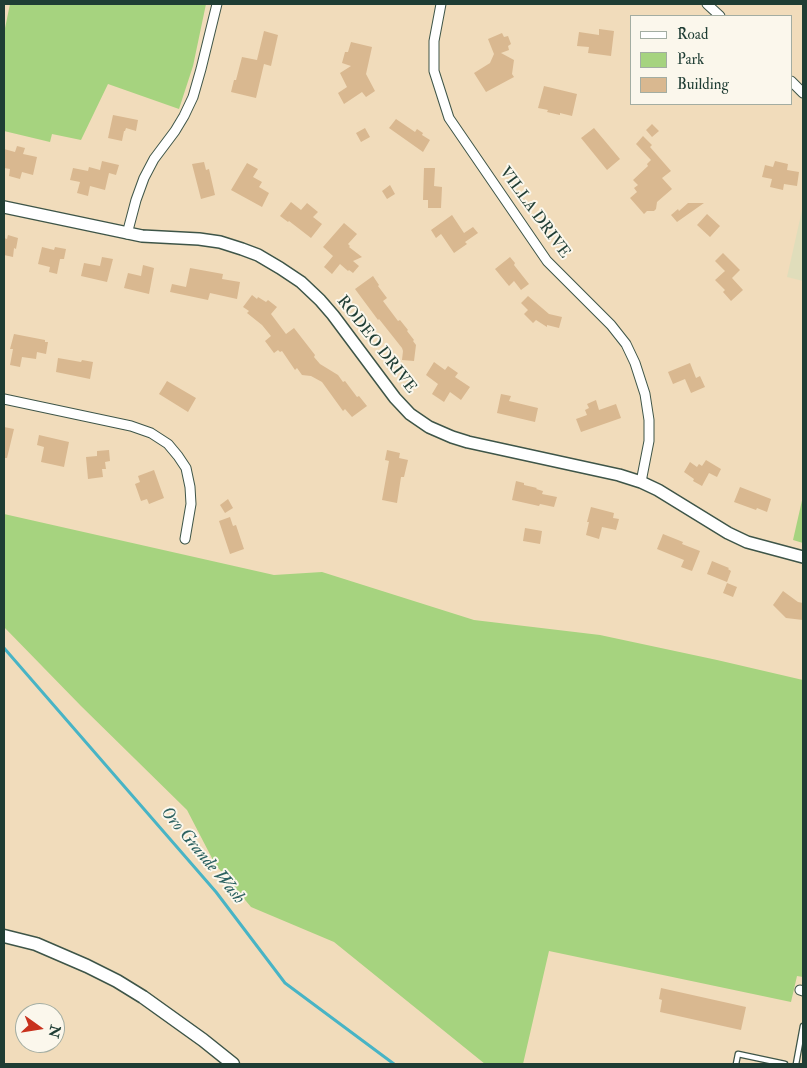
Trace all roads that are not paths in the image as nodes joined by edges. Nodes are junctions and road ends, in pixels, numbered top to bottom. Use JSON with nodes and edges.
{"nodes":[{"id":1,"x":216,"y":4,"type":"edge"},
{"id":2,"x":441,"y":4,"type":"edge"},
{"id":3,"x":707,"y":4,"type":"edge"},
{"id":4,"x":719,"y":15,"type":"edge"},
{"id":5,"x":792,"y":82,"type":"edge"},
{"id":6,"x":803,"y":93,"type":"edge"},
{"id":7,"x":4,"y":207,"type":"edge"},
{"id":8,"x":127,"y":234,"type":"junction"},
{"id":9,"x":4,"y":399,"type":"edge"},
{"id":10,"x":642,"y":482,"type":"junction"},
{"id":11,"x":185,"y":539,"type":"dead end"},
{"id":12,"x":803,"y":557,"type":"edge"},
{"id":13,"x":4,"y":936,"type":"edge"},
{"id":14,"x":803,"y":1026,"type":"edge"},
{"id":15,"x":233,"y":1064,"type":"edge"},
{"id":16,"x":736,"y":1064,"type":"edge"},
{"id":17,"x":785,"y":1064,"type":"edge"},
{"id":18,"x":796,"y":1064,"type":"edge"}],
"edges":[{"from":1,"to":8,"type":"street"},
{"from":2,"to":10,"type":"street","name":"VILLA DRIVE"},
{"from":3,"to":4,"type":"street"},
{"from":5,"to":6,"type":"street"},
{"from":7,"to":8,"type":"street","name":"RODEO DRIVE"},
{"from":8,"to":10,"type":"street","name":"RODEO DRIVE"},
{"from":9,"to":11,"type":"street"},
{"from":10,"to":12,"type":"street","name":"RODEO DRIVE"},
{"from":13,"to":15,"type":"main road"},
{"from":14,"to":18,"type":"lane"},
{"from":16,"to":17,"type":"lane"}]}
